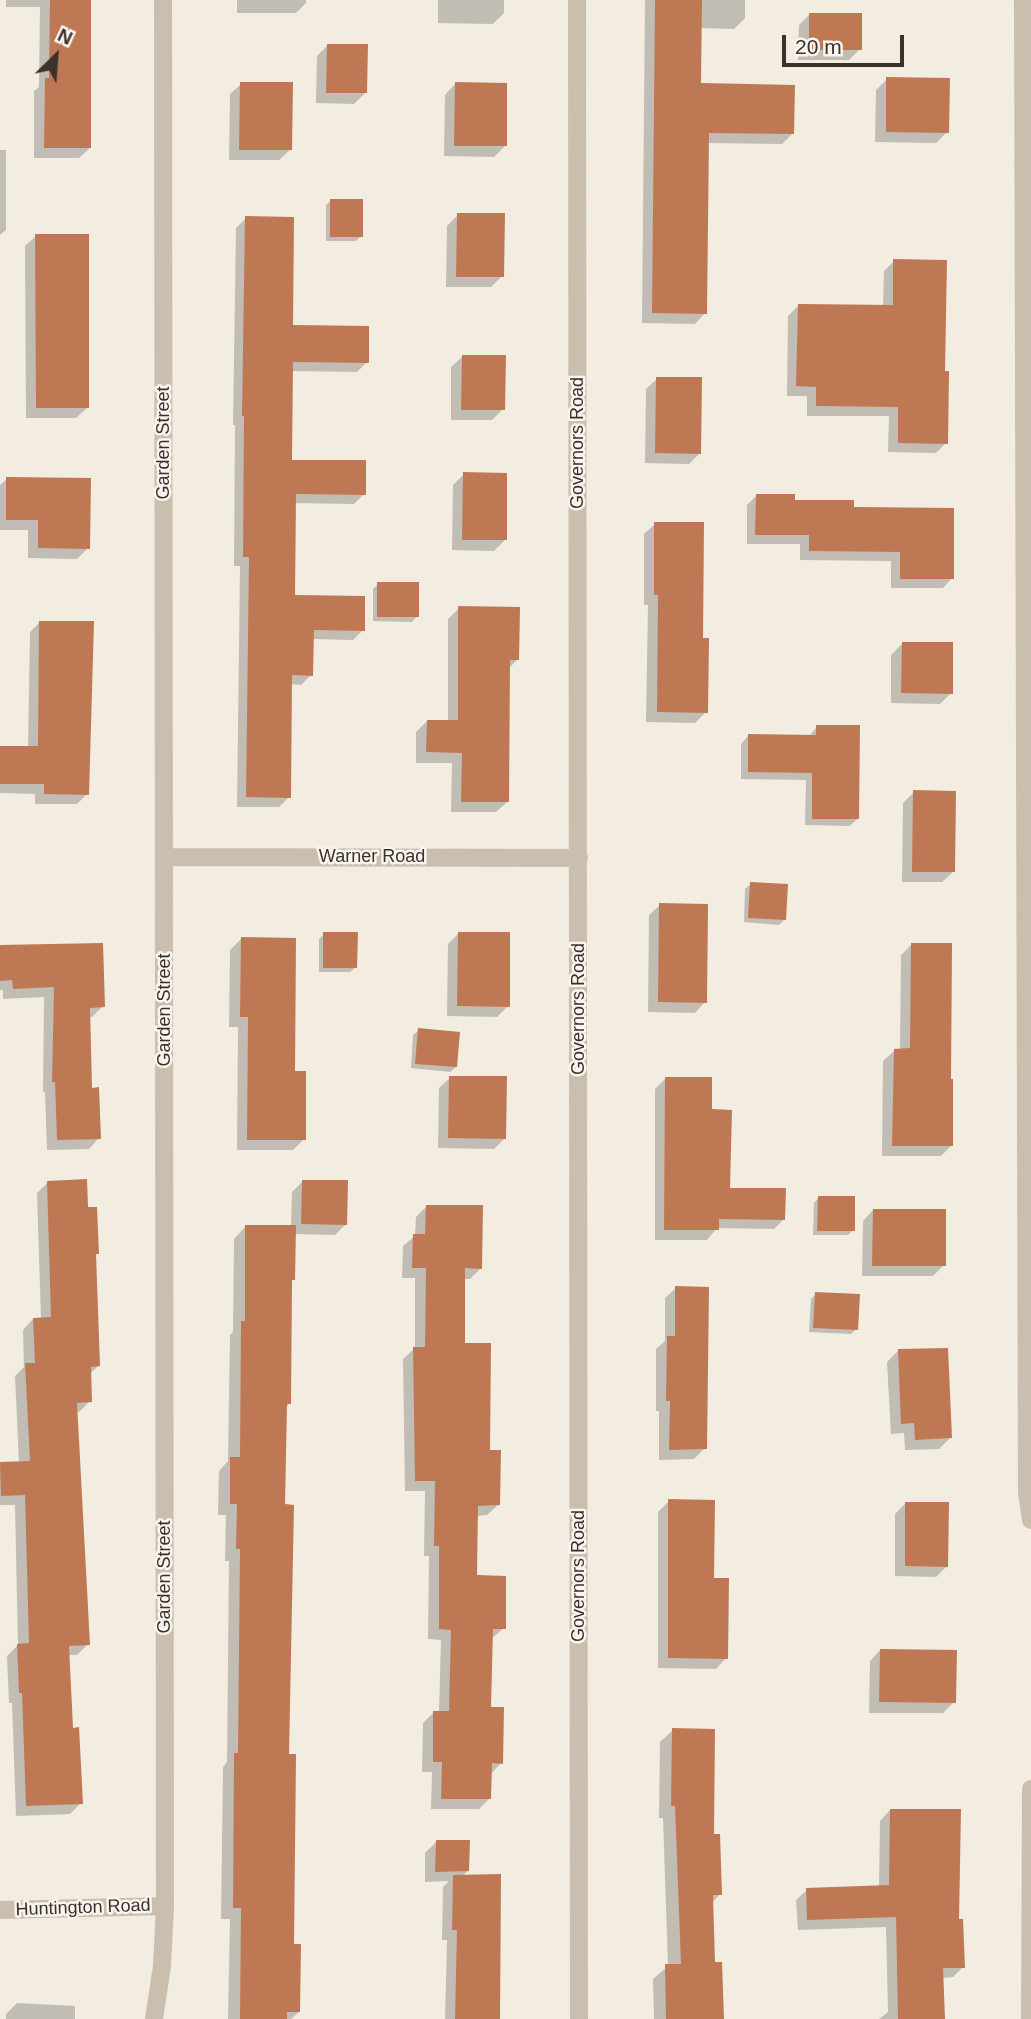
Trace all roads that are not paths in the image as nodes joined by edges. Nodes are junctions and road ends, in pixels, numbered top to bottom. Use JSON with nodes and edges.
{"nodes":[{"id":1,"x":163,"y":0,"type":"edge"},
{"id":2,"x":577,"y":0,"type":"edge"},
{"id":3,"x":1023,"y":0,"type":"edge"},
{"id":4,"x":1027,"y":89,"type":"edge"},
{"id":5,"x":164,"y":857,"type":"junction"},
{"id":6,"x":579,"y":858,"type":"junction"},
{"id":7,"x":1031,"y":1520,"type":"edge"},
{"id":8,"x":1031,"y":1789,"type":"edge"},
{"id":9,"x":165,"y":1906,"type":"junction"},
{"id":10,"x":0,"y":1910,"type":"edge"},
{"id":11,"x":155,"y":2019,"type":"edge"},
{"id":12,"x":579,"y":2019,"type":"edge"},
{"id":13,"x":1030,"y":2019,"type":"edge"}],
"edges":[{"from":1,"to":5,"type":"street","name":"Garden Street"},
{"from":2,"to":6,"type":"street","name":"Governors Road"},
{"from":3,"to":4,"type":"street"},
{"from":4,"to":7,"type":"street"},
{"from":5,"to":6,"type":"street","name":"Warner Road"},
{"from":5,"to":9,"type":"street","name":"Garden Street"},
{"from":6,"to":12,"type":"street","name":"Governors Road"},
{"from":8,"to":13,"type":"street"},
{"from":9,"to":10,"type":"street","name":"Huntington Road"},
{"from":9,"to":11,"type":"street","name":"Garden Street"}]}
